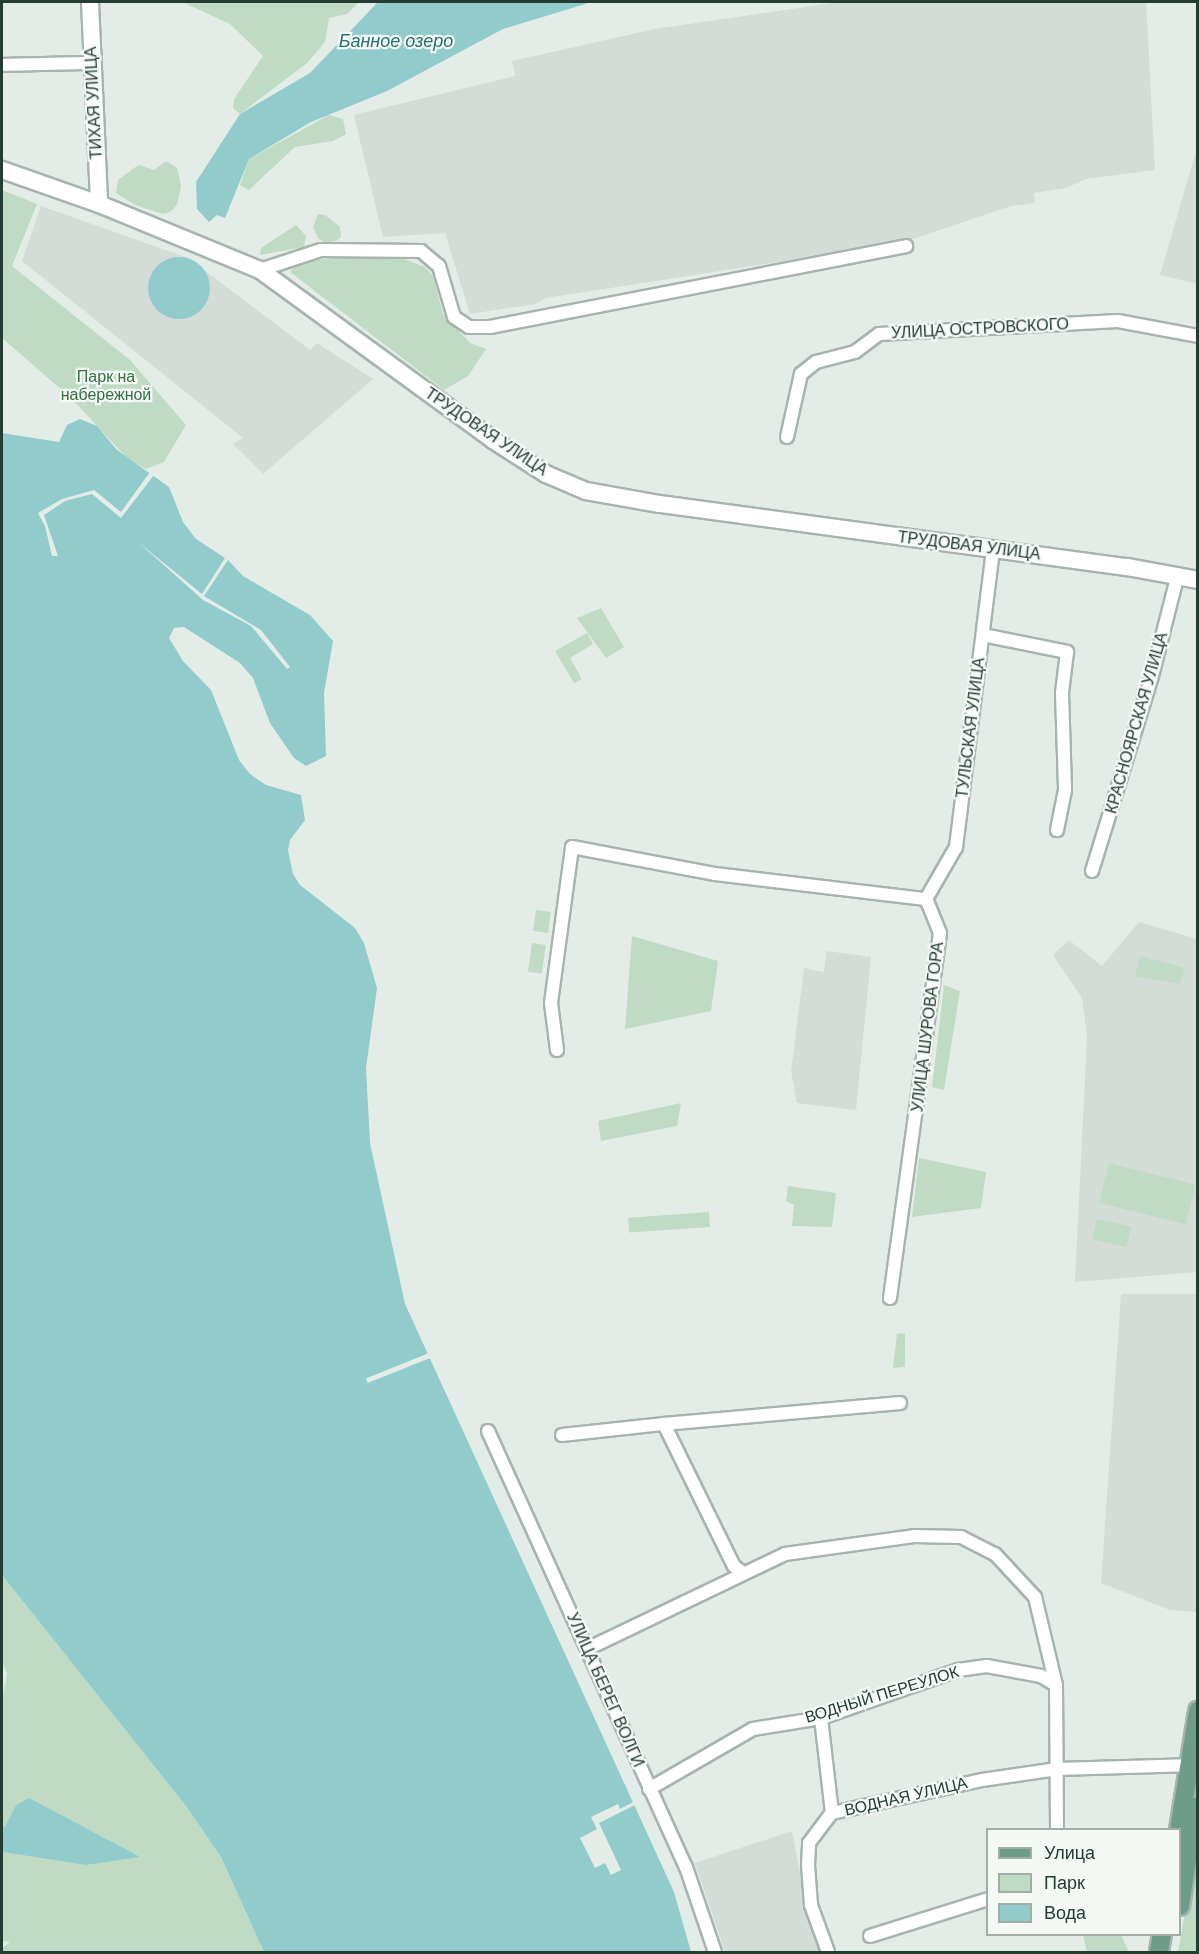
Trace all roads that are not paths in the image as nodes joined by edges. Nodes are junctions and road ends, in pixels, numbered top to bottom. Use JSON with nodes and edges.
{"nodes":[{"id":1,"x":90,"y":2,"type":"edge"},
{"id":2,"x":91,"y":63,"type":"junction"},
{"id":3,"x":2,"y":65,"type":"edge"},
{"id":4,"x":2,"y":170,"type":"edge"},
{"id":5,"x":99,"y":204,"type":"junction"},
{"id":6,"x":906,"y":246,"type":"dead end"},
{"id":7,"x":260,"y":270,"type":"junction"},
{"id":8,"x":1197,"y":336,"type":"edge"},
{"id":9,"x":787,"y":437,"type":"dead end"},
{"id":10,"x":993,"y":549,"type":"junction"},
{"id":11,"x":1179,"y":574,"type":"junction"},
{"id":12,"x":1197,"y":580,"type":"edge"},
{"id":13,"x":983,"y":635,"type":"junction"},
{"id":14,"x":1057,"y":830,"type":"dead end"},
{"id":15,"x":1092,"y":872,"type":"dead end"},
{"id":16,"x":926,"y":899,"type":"junction"},
{"id":17,"x":557,"y":1050,"type":"dead end"},
{"id":18,"x":890,"y":1298,"type":"dead end"},
{"id":19,"x":900,"y":1403,"type":"dead end"},
{"id":20,"x":664,"y":1424,"type":"junction"},
{"id":21,"x":488,"y":1431,"type":"dead end"},
{"id":22,"x":562,"y":1435,"type":"dead end"},
{"id":23,"x":743,"y":1573,"type":"junction"},
{"id":24,"x":587,"y":1649,"type":"junction"},
{"id":25,"x":1056,"y":1684,"type":"junction"},
{"id":26,"x":1197,"y":1711,"type":"edge"},
{"id":27,"x":821,"y":1718,"type":"junction"},
{"id":28,"x":1193,"y":1764,"type":"edge"},
{"id":29,"x":1057,"y":1769,"type":"junction"},
{"id":30,"x":649,"y":1790,"type":"junction"},
{"id":31,"x":1197,"y":1790,"type":"edge"},
{"id":32,"x":832,"y":1814,"type":"junction"},
{"id":33,"x":1057,"y":1828,"type":"edge"},
{"id":34,"x":1179,"y":1828,"type":"edge"},
{"id":35,"x":1181,"y":1893,"type":"edge"},
{"id":36,"x":986,"y":1899,"type":"edge"},
{"id":37,"x":870,"y":1936,"type":"dead end"},
{"id":38,"x":1162,"y":1936,"type":"edge"},
{"id":39,"x":1175,"y":1936,"type":"edge"},
{"id":40,"x":715,"y":1953,"type":"edge"},
{"id":41,"x":828,"y":1953,"type":"edge"},
{"id":42,"x":1160,"y":1953,"type":"edge"},
{"id":43,"x":1172,"y":1953,"type":"edge"}],
"edges":[{"from":1,"to":2,"type":"main road","name":"ТИХАЯ УЛИЦА"},
{"from":2,"to":3,"type":"street"},
{"from":2,"to":5,"type":"main road","name":"ТИХАЯ УЛИЦА"},
{"from":4,"to":5,"type":"main road","name":"ТРУДОВАЯ УЛИЦА"},
{"from":5,"to":7,"type":"main road","name":"ТРУДОВАЯ УЛИЦА"},
{"from":6,"to":7,"type":"street"},
{"from":7,"to":10,"type":"main road","name":"ТРУДОВАЯ УЛИЦА"},
{"from":8,"to":9,"type":"street","name":"УЛИЦА ОСТРОВСКОГО"},
{"from":10,"to":11,"type":"main road","name":"ТРУДОВАЯ УЛИЦА"},
{"from":10,"to":13,"type":"street","name":"ТУЛЬСКАЯ УЛИЦА"},
{"from":11,"to":12,"type":"main road","name":"ТРУДОВАЯ УЛИЦА"},
{"from":11,"to":15,"type":"street","name":"КРАСНОЯРСКАЯ УЛИЦА"},
{"from":13,"to":14,"type":"street"},
{"from":13,"to":16,"type":"street","name":"ТУЛЬСКАЯ УЛИЦА"},
{"from":16,"to":17,"type":"street"},
{"from":16,"to":18,"type":"street","name":"УЛИЦА ШУРОВА ГОРА"},
{"from":19,"to":20,"type":"street"},
{"from":20,"to":22,"type":"street"},
{"from":20,"to":23,"type":"street"},
{"from":21,"to":24,"type":"street","name":"УЛИЦА БЕРЕГ ВОЛГИ"},
{"from":23,"to":24,"type":"street"},
{"from":23,"to":25,"type":"street"},
{"from":24,"to":30,"type":"street","name":"УЛИЦА БЕРЕГ ВОЛГИ"},
{"from":25,"to":27,"type":"street","name":"ВОДНЫЙ ПЕРЕУЛОК"},
{"from":25,"to":29,"type":"street"},
{"from":26,"to":28,"type":"main road"},
{"from":27,"to":30,"type":"street","name":"ВОДНЫЙ ПЕРЕУЛОК"},
{"from":27,"to":32,"type":"street"},
{"from":28,"to":29,"type":"street","name":"ВОДНАЯ УЛИЦА"},
{"from":28,"to":34,"type":"main road"},
{"from":29,"to":32,"type":"street","name":"ВОДНАЯ УЛИЦА"},
{"from":29,"to":33,"type":"street"},
{"from":30,"to":40,"type":"street","name":"УЛИЦА БЕРЕГ ВОЛГИ"},
{"from":31,"to":35,"type":"main road"},
{"from":32,"to":41,"type":"street","name":"ВОДНАЯ УЛИЦА"},
{"from":36,"to":37,"type":"street"},
{"from":38,"to":42,"type":"main road"},
{"from":39,"to":43,"type":"main road"}]}
